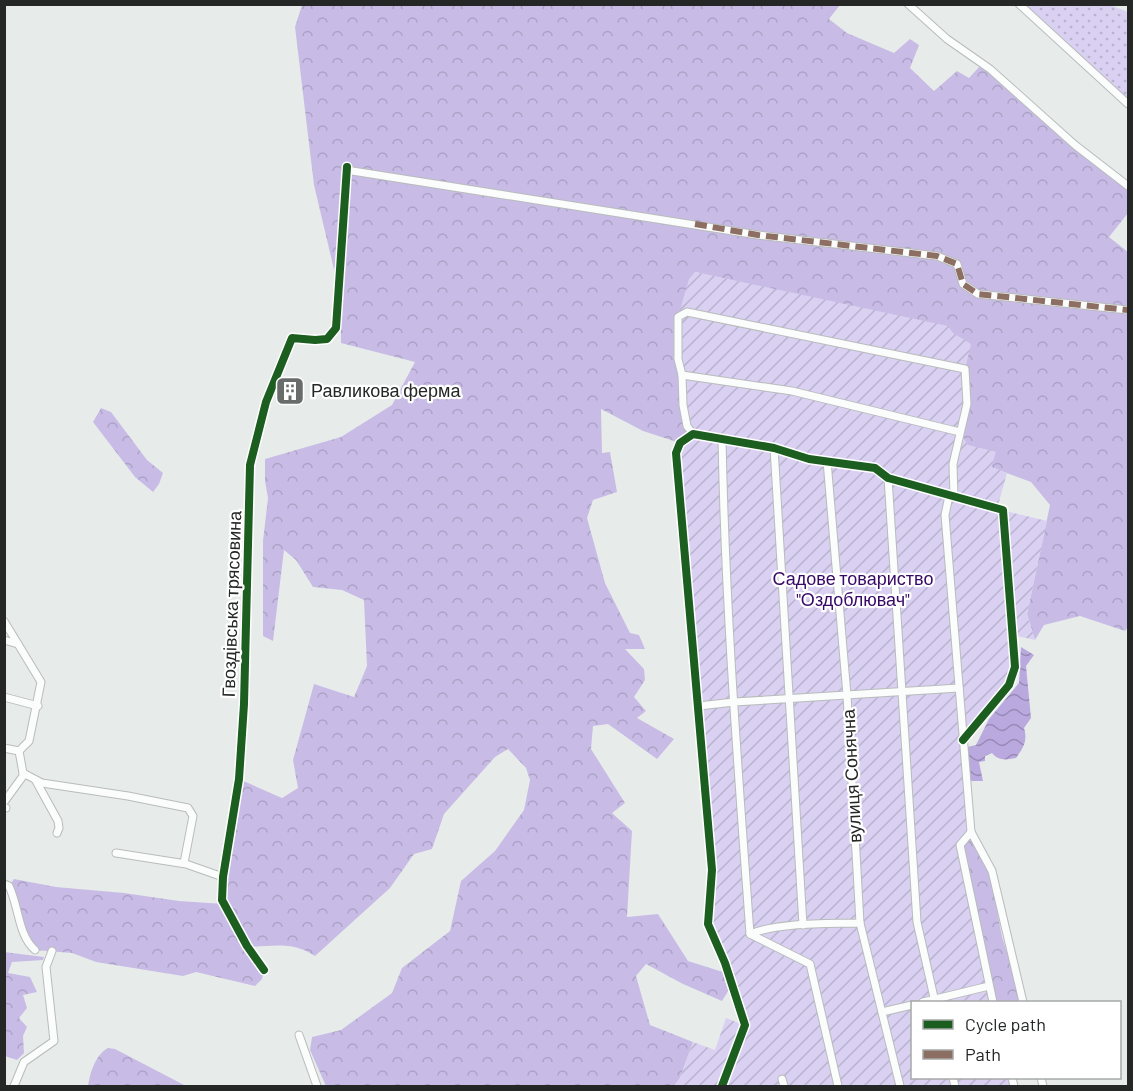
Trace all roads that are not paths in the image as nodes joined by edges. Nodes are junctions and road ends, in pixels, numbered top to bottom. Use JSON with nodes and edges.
{"nodes":[{"id":1,"x":908,"y":4,"type":"edge"},
{"id":2,"x":1019,"y":4,"type":"edge"},
{"id":3,"x":1128,"y":104,"type":"edge"},
{"id":4,"x":1128,"y":186,"type":"edge"},
{"id":5,"x":1128,"y":310,"type":"edge"},
{"id":6,"x":682,"y":375,"type":"junction"},
{"id":7,"x":960,"y":432,"type":"junction"},
{"id":8,"x":693,"y":434,"type":"junction"},
{"id":9,"x":722,"y":438,"type":"junction"},
{"id":10,"x":774,"y":448,"type":"junction"},
{"id":11,"x":827,"y":461,"type":"junction"},
{"id":12,"x":888,"y":478,"type":"junction"},
{"id":13,"x":951,"y":497,"type":"junction"},
{"id":14,"x":4,"y":621,"type":"edge"},
{"id":15,"x":4,"y":640,"type":"edge"},
{"id":16,"x":18,"y":644,"type":"junction"},
{"id":17,"x":959,"y":688,"type":"junction"},
{"id":18,"x":902,"y":692,"type":"junction"},
{"id":19,"x":847,"y":695,"type":"junction"},
{"id":20,"x":4,"y":696,"type":"edge"},
{"id":21,"x":789,"y":699,"type":"junction"},
{"id":22,"x":734,"y":702,"type":"junction"},
{"id":23,"x":699,"y":705,"type":"junction"},
{"id":24,"x":38,"y":706,"type":"junction"},
{"id":25,"x":963,"y":740,"type":"junction"},
{"id":26,"x":4,"y":748,"type":"edge"},
{"id":27,"x":19,"y":751,"type":"junction"},
{"id":28,"x":23,"y":773,"type":"junction"},
{"id":29,"x":36,"y":781,"type":"junction"},
{"id":30,"x":5,"y":806,"type":"edge"},
{"id":31,"x":970,"y":832,"type":"junction"},
{"id":32,"x":57,"y":833,"type":"dead end"},
{"id":33,"x":116,"y":853,"type":"dead end"},
{"id":34,"x":184,"y":863,"type":"junction"},
{"id":35,"x":223,"y":877,"type":"junction"},
{"id":36,"x":4,"y":884,"type":"edge"},
{"id":37,"x":860,"y":923,"type":"junction"},
{"id":38,"x":803,"y":925,"type":"junction"},
{"id":39,"x":750,"y":934,"type":"junction"},
{"id":40,"x":35,"y":951,"type":"dead end"},
{"id":41,"x":52,"y":951,"type":"dead end"},
{"id":42,"x":264,"y":970,"type":"dead end"},
{"id":43,"x":989,"y":986,"type":"junction"},
{"id":44,"x":935,"y":1001,"type":"edge"},
{"id":45,"x":993,"y":1001,"type":"edge"},
{"id":46,"x":1023,"y":1001,"type":"edge"},
{"id":47,"x":911,"y":1005,"type":"edge"},
{"id":48,"x":882,"y":1012,"type":"junction"},
{"id":49,"x":299,"y":1035,"type":"dead end"},
{"id":50,"x":14,"y":1086,"type":"edge"},
{"id":51,"x":317,"y":1086,"type":"edge"},
{"id":52,"x":722,"y":1086,"type":"edge"},
{"id":53,"x":838,"y":1086,"type":"edge"},
{"id":54,"x":900,"y":1086,"type":"edge"}],
"edges":[{"from":1,"to":4,"type":"street"},
{"from":2,"to":3,"type":"street"},
{"from":5,"to":35,"type":"street","name":"Гвоздівська трясовина"},
{"from":6,"to":7,"type":"street"},
{"from":6,"to":7,"type":"street"},
{"from":6,"to":8,"type":"street"},
{"from":7,"to":13,"type":"street"},
{"from":8,"to":9,"type":"street"},
{"from":8,"to":23,"type":"street"},
{"from":9,"to":10,"type":"street"},
{"from":9,"to":22,"type":"street"},
{"from":10,"to":11,"type":"street"},
{"from":10,"to":21,"type":"street"},
{"from":11,"to":12,"type":"street"},
{"from":11,"to":19,"type":"street","name":"вулиця Сонячна"},
{"from":12,"to":13,"type":"street"},
{"from":12,"to":18,"type":"street"},
{"from":13,"to":17,"type":"street"},
{"from":13,"to":25,"type":"street"},
{"from":14,"to":16,"type":"street"},
{"from":15,"to":16,"type":"street"},
{"from":16,"to":24,"type":"street"},
{"from":17,"to":18,"type":"street"},
{"from":17,"to":25,"type":"street"},
{"from":18,"to":19,"type":"street"},
{"from":18,"to":44,"type":"street"},
{"from":19,"to":21,"type":"street"},
{"from":19,"to":37,"type":"street","name":"вулиця Сонячна"},
{"from":20,"to":24,"type":"street"},
{"from":21,"to":22,"type":"street"},
{"from":21,"to":38,"type":"street"},
{"from":22,"to":23,"type":"street"},
{"from":22,"to":39,"type":"street"},
{"from":23,"to":52,"type":"street"},
{"from":24,"to":27,"type":"street"},
{"from":25,"to":31,"type":"street"},
{"from":26,"to":27,"type":"street"},
{"from":27,"to":28,"type":"street"},
{"from":28,"to":29,"type":"street"},
{"from":28,"to":30,"type":"street"},
{"from":29,"to":32,"type":"street"},
{"from":29,"to":34,"type":"street"},
{"from":31,"to":43,"type":"street"},
{"from":31,"to":46,"type":"street"},
{"from":33,"to":34,"type":"street"},
{"from":34,"to":35,"type":"street"},
{"from":35,"to":42,"type":"street","name":"Гвоздівська трясовина"},
{"from":36,"to":40,"type":"street"},
{"from":37,"to":38,"type":"street"},
{"from":37,"to":48,"type":"street","name":"вулиця Сонячна"},
{"from":38,"to":39,"type":"street"},
{"from":39,"to":53,"type":"street"},
{"from":41,"to":50,"type":"street"},
{"from":43,"to":44,"type":"street"},
{"from":43,"to":45,"type":"street"},
{"from":47,"to":48,"type":"street"},
{"from":48,"to":54,"type":"street","name":"вулиця Сонячна"},
{"from":49,"to":51,"type":"street"}]}
